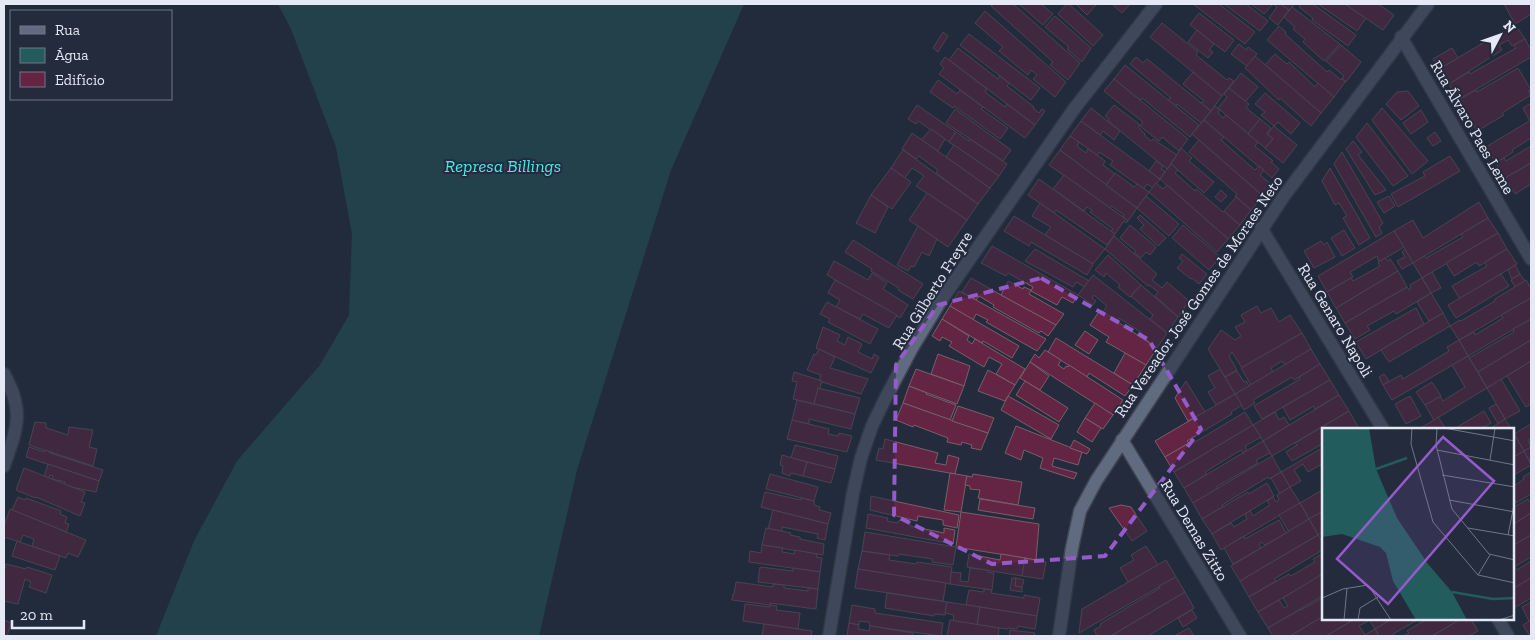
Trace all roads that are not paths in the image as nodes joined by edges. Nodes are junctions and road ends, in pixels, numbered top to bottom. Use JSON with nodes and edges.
{"nodes":[{"id":1,"x":1156,"y":4,"type":"edge"},
{"id":2,"x":1428,"y":4,"type":"edge"},
{"id":3,"x":1402,"y":38,"type":"junction"},
{"id":4,"x":1261,"y":228,"type":"junction"},
{"id":5,"x":1531,"y":259,"type":"edge"},
{"id":6,"x":4,"y":374,"type":"edge"},
{"id":7,"x":1382,"y":428,"type":"edge"},
{"id":8,"x":1122,"y":440,"type":"junction"},
{"id":9,"x":4,"y":466,"type":"edge"},
{"id":10,"x":1499,"y":620,"type":"edge"},
{"id":11,"x":829,"y":636,"type":"edge"},
{"id":12,"x":1059,"y":636,"type":"edge"},
{"id":13,"x":1240,"y":636,"type":"edge"},
{"id":14,"x":1508,"y":636,"type":"edge"}],
"edges":[{"from":1,"to":11,"type":"street","name":"Rua Gilberto Freyre"},
{"from":2,"to":3,"type":"street","name":"Rua Vereador José Gomes de Moraes Neto"},
{"from":3,"to":4,"type":"street","name":"Rua Vereador José Gomes de Moraes Neto"},
{"from":3,"to":5,"type":"street","name":"Rua Álvaro Paes Leme"},
{"from":4,"to":7,"type":"street","name":"Rua Genaro Napoli"},
{"from":4,"to":8,"type":"street","name":"Rua Vereador José Gomes de Moraes Neto"},
{"from":6,"to":9,"type":"street"},
{"from":8,"to":12,"type":"street","name":"Rua Vereador José Gomes de Moraes Neto"},
{"from":8,"to":13,"type":"street","name":"Rua Demas Zitto"},
{"from":10,"to":14,"type":"street"}]}
